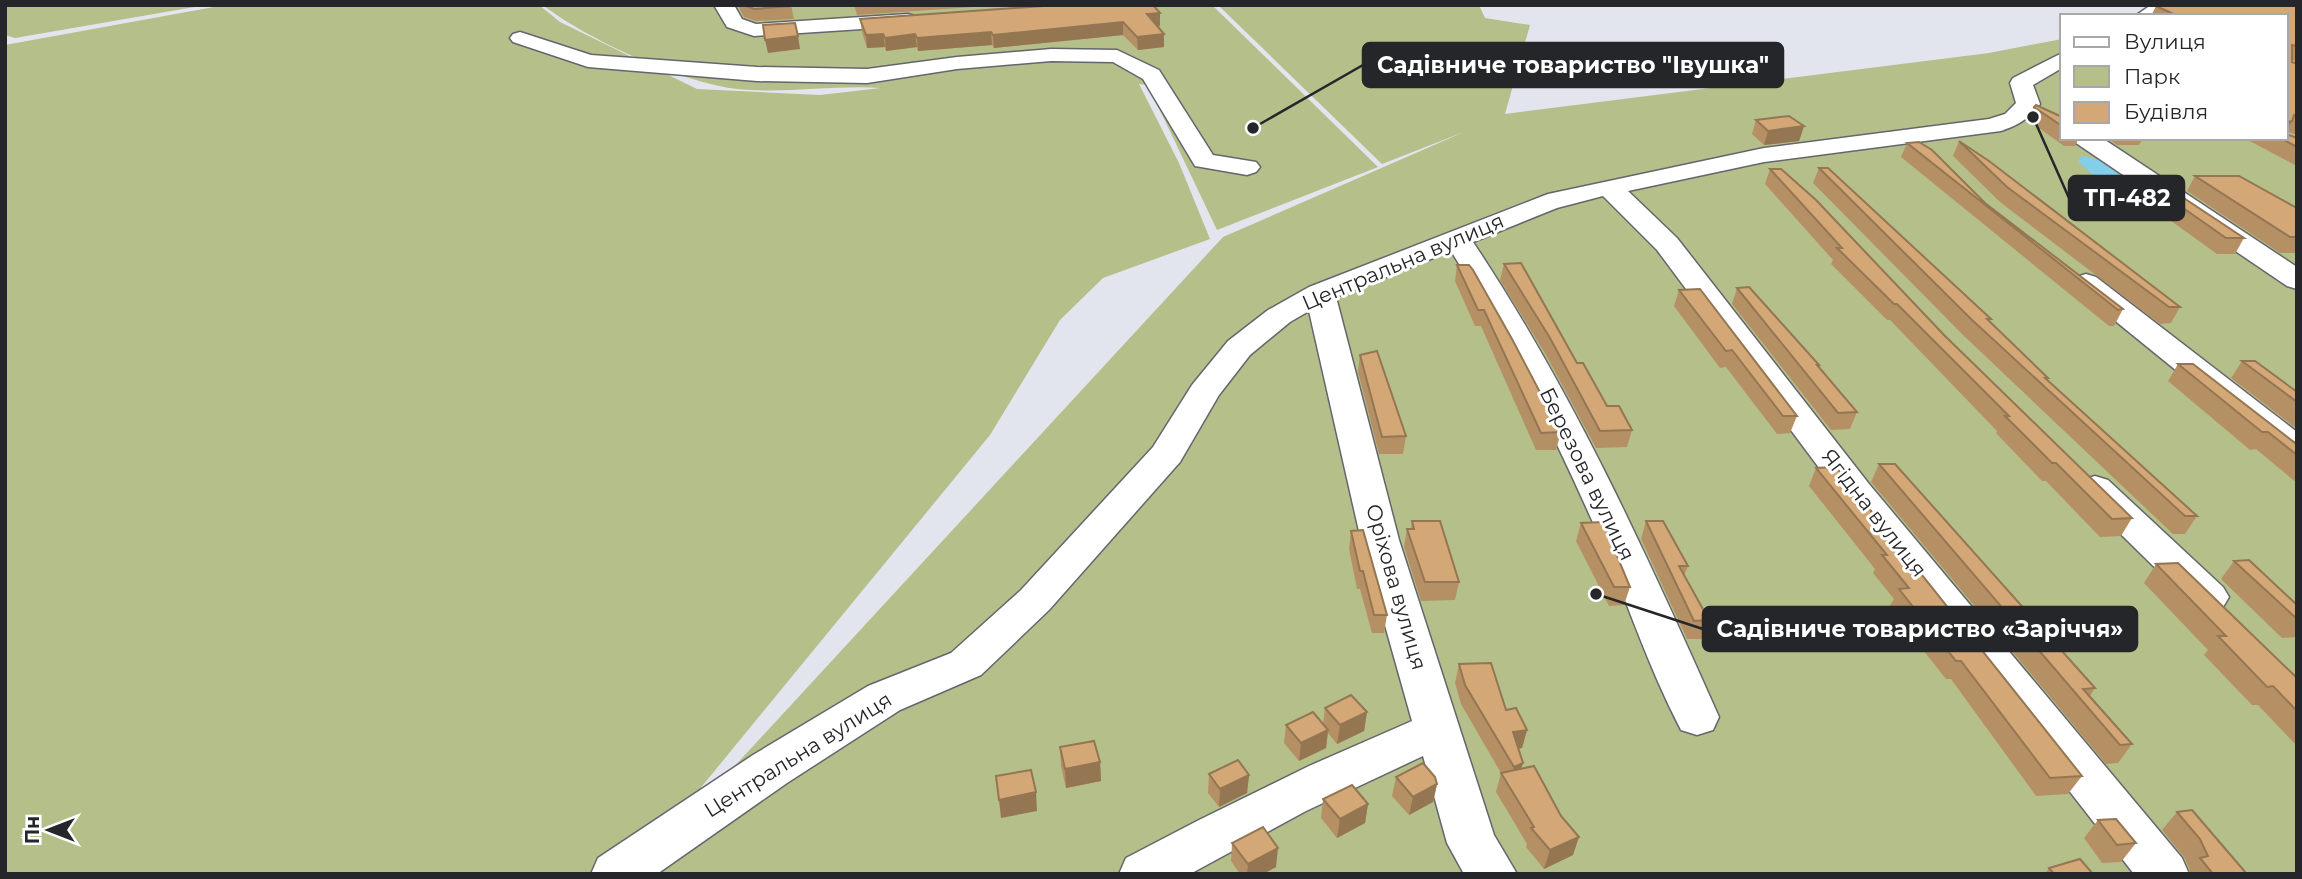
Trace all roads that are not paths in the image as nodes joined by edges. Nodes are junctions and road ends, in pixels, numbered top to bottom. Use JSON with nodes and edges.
{"nodes":[{"id":1,"x":724,"y":5,"type":"edge"},
{"id":2,"x":935,"y":18,"type":"edge"},
{"id":3,"x":520,"y":38,"type":"dead end"},
{"id":4,"x":2060,"y":60,"type":"edge"},
{"id":5,"x":1903,"y":137,"type":"junction"},
{"id":6,"x":2088,"y":140,"type":"edge"},
{"id":7,"x":1764,"y":155,"type":"junction"},
{"id":8,"x":1937,"y":158,"type":"edge"},
{"id":9,"x":1247,"y":167,"type":"dead end"},
{"id":10,"x":1793,"y":181,"type":"edge"},
{"id":11,"x":1609,"y":187,"type":"junction"},
{"id":12,"x":1458,"y":240,"type":"junction"},
{"id":13,"x":2062,"y":265,"type":"edge"},
{"id":14,"x":2297,"y":279,"type":"edge"},
{"id":15,"x":1320,"y":293,"type":"junction"},
{"id":16,"x":2297,"y":450,"type":"edge"},
{"id":17,"x":2077,"y":469,"type":"edge"},
{"id":18,"x":2231,"y":618,"type":"edge"},
{"id":19,"x":1697,"y":717,"type":"dead end"},
{"id":20,"x":1438,"y":730,"type":"junction"},
{"id":21,"x":616,"y":874,"type":"edge"},
{"id":22,"x":1144,"y":874,"type":"edge"},
{"id":23,"x":1492,"y":874,"type":"edge"},
{"id":24,"x":2164,"y":874,"type":"edge"}],
"edges":[{"from":1,"to":2,"type":"street"},
{"from":3,"to":9,"type":"street"},
{"from":4,"to":5,"type":"street","name":"Центральна вулиця"},
{"from":5,"to":7,"type":"street","name":"Центральна вулиця"},
{"from":5,"to":8,"type":"street"},
{"from":6,"to":14,"type":"street"},
{"from":7,"to":10,"type":"street"},
{"from":7,"to":11,"type":"street","name":"Центральна вулиця"},
{"from":11,"to":12,"type":"street","name":"Центральна вулиця"},
{"from":11,"to":24,"type":"street","name":"Ягідна вулиця"},
{"from":12,"to":15,"type":"street","name":"Центральна вулиця"},
{"from":12,"to":19,"type":"street","name":"Березова вулиця"},
{"from":13,"to":16,"type":"street"},
{"from":15,"to":20,"type":"street","name":"Оріхова вулиця"},
{"from":15,"to":21,"type":"street","name":"Центральна вулиця"},
{"from":17,"to":18,"type":"street"},
{"from":20,"to":22,"type":"street"},
{"from":20,"to":23,"type":"street","name":"Оріхова вулиця"}]}
